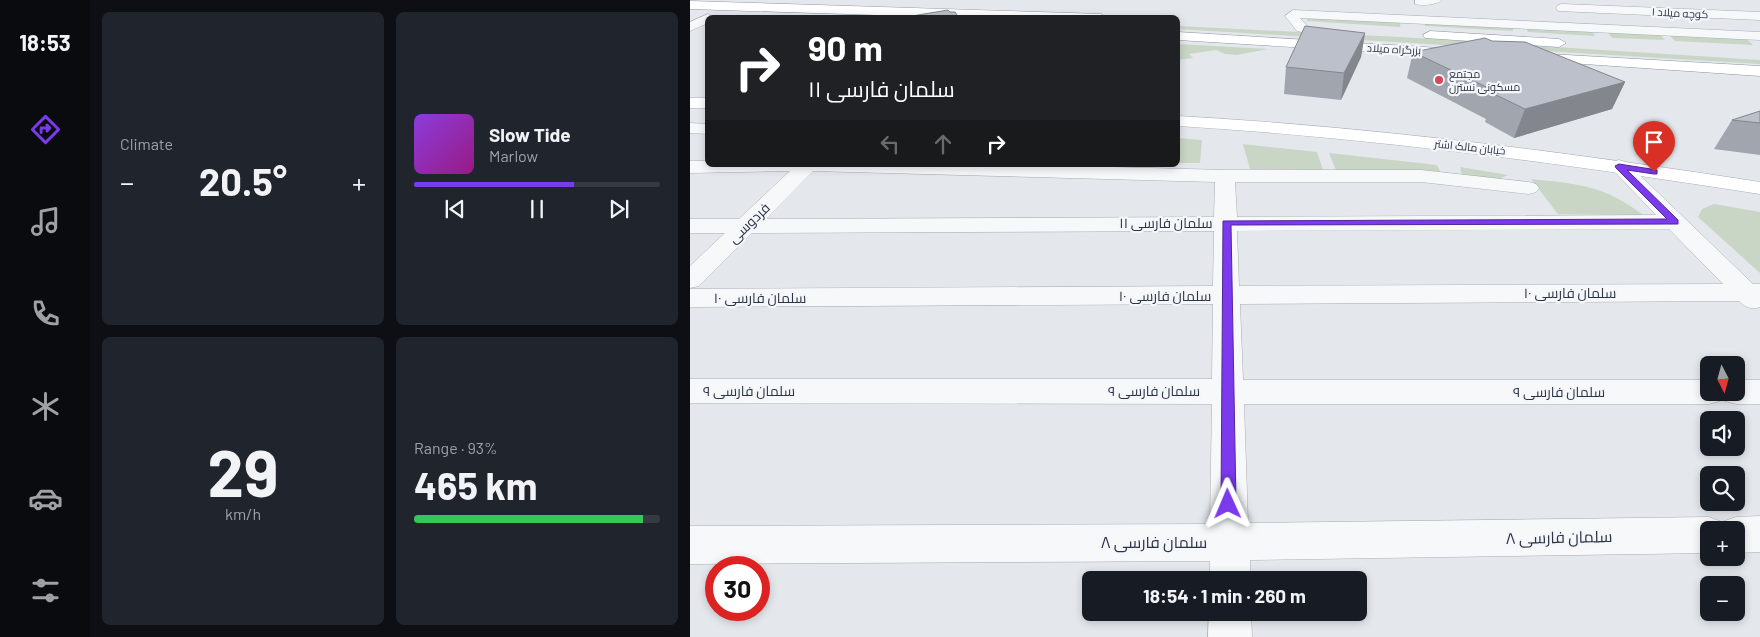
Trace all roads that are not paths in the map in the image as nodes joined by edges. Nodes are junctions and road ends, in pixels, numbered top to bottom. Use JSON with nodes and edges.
{"nodes":[{"id":1,"x":1601,"y":0,"type":"edge"},
{"id":2,"x":1414,"y":1,"type":"edge"},
{"id":3,"x":1442,"y":1,"type":"edge"},
{"id":4,"x":1741,"y":2,"type":"dead end"},
{"id":5,"x":690,"y":5,"type":"edge"},
{"id":6,"x":1547,"y":7,"type":"dead end"},
{"id":7,"x":1627,"y":10,"type":"junction"},
{"id":8,"x":1646,"y":11,"type":"junction"},
{"id":9,"x":690,"y":15,"type":"edge"},
{"id":10,"x":1006,"y":15,"type":"edge"},
{"id":11,"x":1760,"y":16,"type":"edge"},
{"id":12,"x":705,"y":17,"type":"edge"},
{"id":13,"x":705,"y":19,"type":"edge"},
{"id":14,"x":1407,"y":19,"type":"junction"},
{"id":15,"x":690,"y":27,"type":"edge"},
{"id":16,"x":1283,"y":27,"type":"dead end"},
{"id":17,"x":1307,"y":28,"type":"joint"},
{"id":18,"x":1413,"y":34,"type":"joint"},
{"id":19,"x":1180,"y":36,"type":"edge"},
{"id":20,"x":1760,"y":36,"type":"edge"},
{"id":21,"x":1574,"y":44,"type":"dead end"},
{"id":22,"x":1472,"y":54,"type":"edge"},
{"id":23,"x":1521,"y":57,"type":"edge"},
{"id":24,"x":1760,"y":71,"type":"edge"},
{"id":25,"x":690,"y":103,"type":"edge"},
{"id":26,"x":705,"y":103,"type":"edge"},
{"id":27,"x":1180,"y":121,"type":"edge"},
{"id":28,"x":690,"y":128,"type":"edge"},
{"id":29,"x":705,"y":129,"type":"edge"},
{"id":30,"x":1619,"y":166,"type":"junction"},
{"id":31,"x":690,"y":167,"type":"edge"},
{"id":32,"x":705,"y":167,"type":"edge"},
{"id":33,"x":806,"y":167,"type":"edge"},
{"id":34,"x":884,"y":167,"type":"edge"},
{"id":35,"x":1226,"y":176,"type":"junction"},
{"id":36,"x":1529,"y":188,"type":"dead end"},
{"id":37,"x":1760,"y":188,"type":"edge"},
{"id":38,"x":1675,"y":222,"type":"junction"},
{"id":39,"x":1226,"y":223,"type":"junction"},
{"id":40,"x":747,"y":224,"type":"junction"},
{"id":41,"x":690,"y":226,"type":"edge"},
{"id":42,"x":690,"y":280,"type":"edge"},
{"id":43,"x":1227,"y":295,"type":"junction"},
{"id":44,"x":1755,"y":297,"type":"edge"},
{"id":45,"x":690,"y":298,"type":"edge"},
{"id":46,"x":690,"y":391,"type":"edge"},
{"id":47,"x":1227,"y":392,"type":"junction"},
{"id":48,"x":1700,"y":392,"type":"edge"},
{"id":49,"x":1745,"y":392,"type":"edge"},
{"id":50,"x":1760,"y":392,"type":"edge"},
{"id":51,"x":1760,"y":534,"type":"edge"},
{"id":52,"x":1700,"y":535,"type":"edge"},
{"id":53,"x":1745,"y":535,"type":"edge"},
{"id":54,"x":1229,"y":542,"type":"junction"},
{"id":55,"x":690,"y":545,"type":"edge"},
{"id":56,"x":1230,"y":571,"type":"edge"},
{"id":57,"x":1230,"y":621,"type":"edge"},
{"id":58,"x":1230,"y":637,"type":"edge"}],
"edges":[{"from":1,"to":7,"type":"street"},
{"from":2,"to":3,"type":"street"},
{"from":4,"to":8,"type":"street"},
{"from":5,"to":10,"type":"main road"},
{"from":6,"to":7,"type":"street","name":"کوچه میلاد ۱"},
{"from":7,"to":8,"type":"street","name":"کوچه میلاد ۱"},
{"from":8,"to":11,"type":"street","name":"کوچه میلاد ۱"},
{"from":9,"to":12,"type":"main road"},
{"from":13,"to":15,"type":"street"},
{"from":14,"to":17,"type":"street"},
{"from":14,"to":18,"type":"street"},
{"from":14,"to":20,"type":"street"},
{"from":16,"to":17,"type":"main road"},
{"from":18,"to":21,"type":"main road","name":"بزرگراه میلاد"},
{"from":19,"to":22,"type":"main road","name":"بزرگراه میلاد"},
{"from":23,"to":24,"type":"main road"},
{"from":25,"to":26,"type":"main road"},
{"from":27,"to":30,"type":"main road","name":"خیابان مالک اشتر"},
{"from":28,"to":29,"type":"street"},
{"from":30,"to":37,"type":"main road","name":"خیابان مالک اشتر"},
{"from":30,"to":38,"type":"street"},
{"from":31,"to":32,"type":"street"},
{"from":33,"to":40,"type":"street","name":"فردوسی"},
{"from":34,"to":35,"type":"street"},
{"from":35,"to":36,"type":"street"},
{"from":35,"to":39,"type":"street"},
{"from":38,"to":39,"type":"street","name":"سلمان فارسی ۱۱"},
{"from":38,"to":44,"type":"street"},
{"from":39,"to":40,"type":"street","name":"سلمان فارسی ۱۱"},
{"from":39,"to":43,"type":"street"},
{"from":40,"to":41,"type":"street","name":"سلمان فارسی ۱۱"},
{"from":40,"to":42,"type":"street","name":"فردوسی"},
{"from":43,"to":44,"type":"street","name":"سلمان فارسی ۱۰"},
{"from":43,"to":45,"type":"street","name":"سلمان فارسی ۱۰"},
{"from":43,"to":47,"type":"street"},
{"from":46,"to":47,"type":"street","name":"سلمان فارسی ۹"},
{"from":47,"to":48,"type":"street","name":"سلمان فارسی ۹"},
{"from":47,"to":54,"type":"street"},
{"from":49,"to":50,"type":"street"},
{"from":51,"to":53,"type":"street"},
{"from":52,"to":54,"type":"street","name":"سلمان فارسی ۸"},
{"from":54,"to":55,"type":"street","name":"سلمان فارسی ۸"},
{"from":54,"to":56,"type":"street"},
{"from":57,"to":58,"type":"street"}]}
